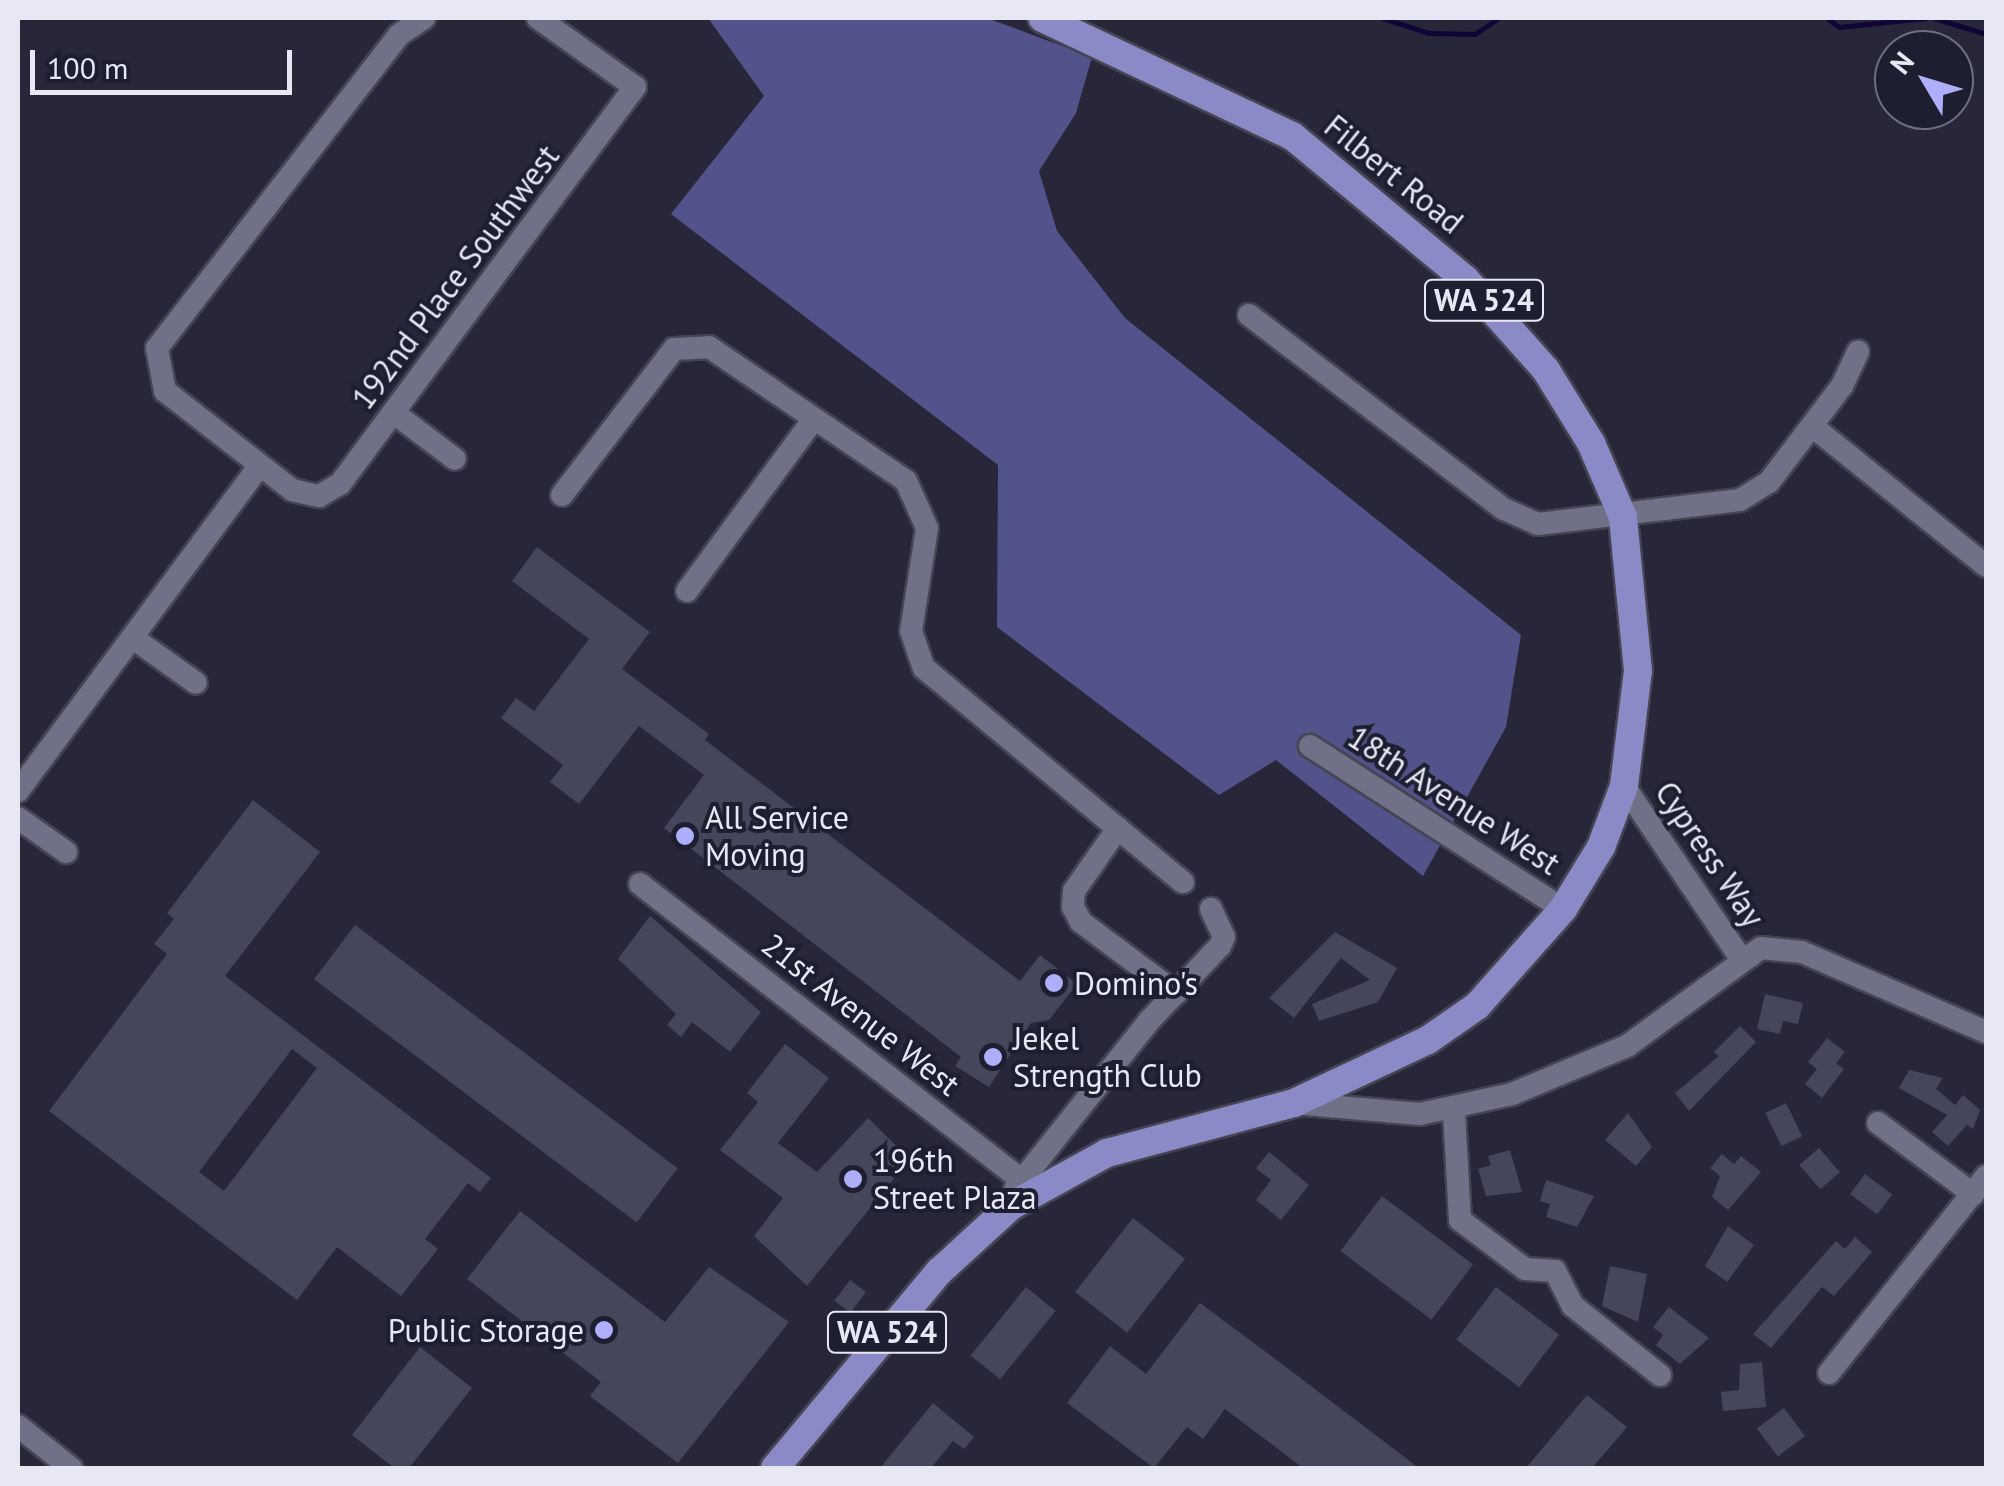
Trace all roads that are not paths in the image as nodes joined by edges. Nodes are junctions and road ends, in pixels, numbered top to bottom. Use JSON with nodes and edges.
{"nodes":[{"id":1,"x":424,"y":18,"type":"edge"},
{"id":2,"x":538,"y":18,"type":"edge"},
{"id":3,"x":1042,"y":18,"type":"edge"},
{"id":4,"x":1249,"y":315,"type":"dead end"},
{"id":5,"x":1858,"y":351,"type":"dead end"},
{"id":6,"x":394,"y":412,"type":"junction"},
{"id":7,"x":812,"y":420,"type":"junction"},
{"id":8,"x":1812,"y":426,"type":"junction"},
{"id":9,"x":455,"y":459,"type":"dead end"},
{"id":10,"x":257,"y":469,"type":"junction"},
{"id":11,"x":562,"y":495,"type":"dead end"},
{"id":12,"x":1623,"y":517,"type":"junction"},
{"id":13,"x":1986,"y":566,"type":"edge"},
{"id":14,"x":687,"y":591,"type":"dead end"},
{"id":15,"x":132,"y":638,"type":"junction"},
{"id":16,"x":196,"y":682,"type":"dead end"},
{"id":17,"x":1310,"y":746,"type":"dead end"},
{"id":18,"x":1624,"y":786,"type":"junction"},
{"id":19,"x":18,"y":791,"type":"edge"},
{"id":20,"x":18,"y":818,"type":"edge"},
{"id":21,"x":1118,"y":828,"type":"junction"},
{"id":22,"x":66,"y":852,"type":"dead end"},
{"id":23,"x":1183,"y":882,"type":"dead end"},
{"id":24,"x":640,"y":884,"type":"dead end"},
{"id":25,"x":1211,"y":909,"type":"dead end"},
{"id":26,"x":1563,"y":909,"type":"junction"},
{"id":27,"x":1751,"y":954,"type":"junction"},
{"id":28,"x":1176,"y":992,"type":"junction"},
{"id":29,"x":1986,"y":1032,"type":"edge"},
{"id":30,"x":1294,"y":1103,"type":"junction"},
{"id":31,"x":1454,"y":1112,"type":"junction"},
{"id":32,"x":1878,"y":1123,"type":"dead end"},
{"id":33,"x":1018,"y":1177,"type":"junction"},
{"id":34,"x":1980,"y":1185,"type":"edge"},
{"id":35,"x":1010,"y":1206,"type":"junction"},
{"id":36,"x":1829,"y":1373,"type":"dead end"},
{"id":37,"x":1660,"y":1375,"type":"dead end"},
{"id":38,"x":18,"y":1426,"type":"edge"},
{"id":39,"x":71,"y":1468,"type":"edge"},
{"id":40,"x":775,"y":1468,"type":"edge"}],
"edges":[{"from":1,"to":10,"type":"street"},
{"from":2,"to":6,"type":"street","name":"192nd Place Southwest"},
{"from":3,"to":12,"type":"main road","name":"Filbert Road","number":"WA 524"},
{"from":4,"to":12,"type":"street"},
{"from":5,"to":8,"type":"street"},
{"from":6,"to":9,"type":"street"},
{"from":6,"to":10,"type":"street","name":"192nd Place Southwest"},
{"from":7,"to":11,"type":"street"},
{"from":7,"to":14,"type":"street"},
{"from":7,"to":21,"type":"street"},
{"from":8,"to":12,"type":"street"},
{"from":8,"to":13,"type":"street"},
{"from":10,"to":15,"type":"street"},
{"from":12,"to":18,"type":"main road","name":"Filbert Road","number":"WA 524"},
{"from":15,"to":16,"type":"street"},
{"from":15,"to":19,"type":"street"},
{"from":17,"to":26,"type":"street","name":"18th Avenue West"},
{"from":18,"to":26,"type":"main road","number":"WA 524"},
{"from":18,"to":27,"type":"street","name":"Cypress Way"},
{"from":20,"to":22,"type":"street"},
{"from":21,"to":23,"type":"street"},
{"from":21,"to":28,"type":"street"},
{"from":24,"to":33,"type":"street","name":"21st Avenue West"},
{"from":25,"to":28,"type":"street"},
{"from":26,"to":30,"type":"main road","number":"WA 524"},
{"from":27,"to":29,"type":"street","name":"Cypress Way"},
{"from":27,"to":31,"type":"street"},
{"from":28,"to":33,"type":"street"},
{"from":30,"to":31,"type":"street"},
{"from":30,"to":35,"type":"main road","number":"WA 524"},
{"from":31,"to":37,"type":"street"},
{"from":32,"to":34,"type":"street"},
{"from":33,"to":35,"type":"street"},
{"from":34,"to":36,"type":"street"},
{"from":35,"to":40,"type":"main road","number":"WA 524"},
{"from":38,"to":39,"type":"street"}]}
